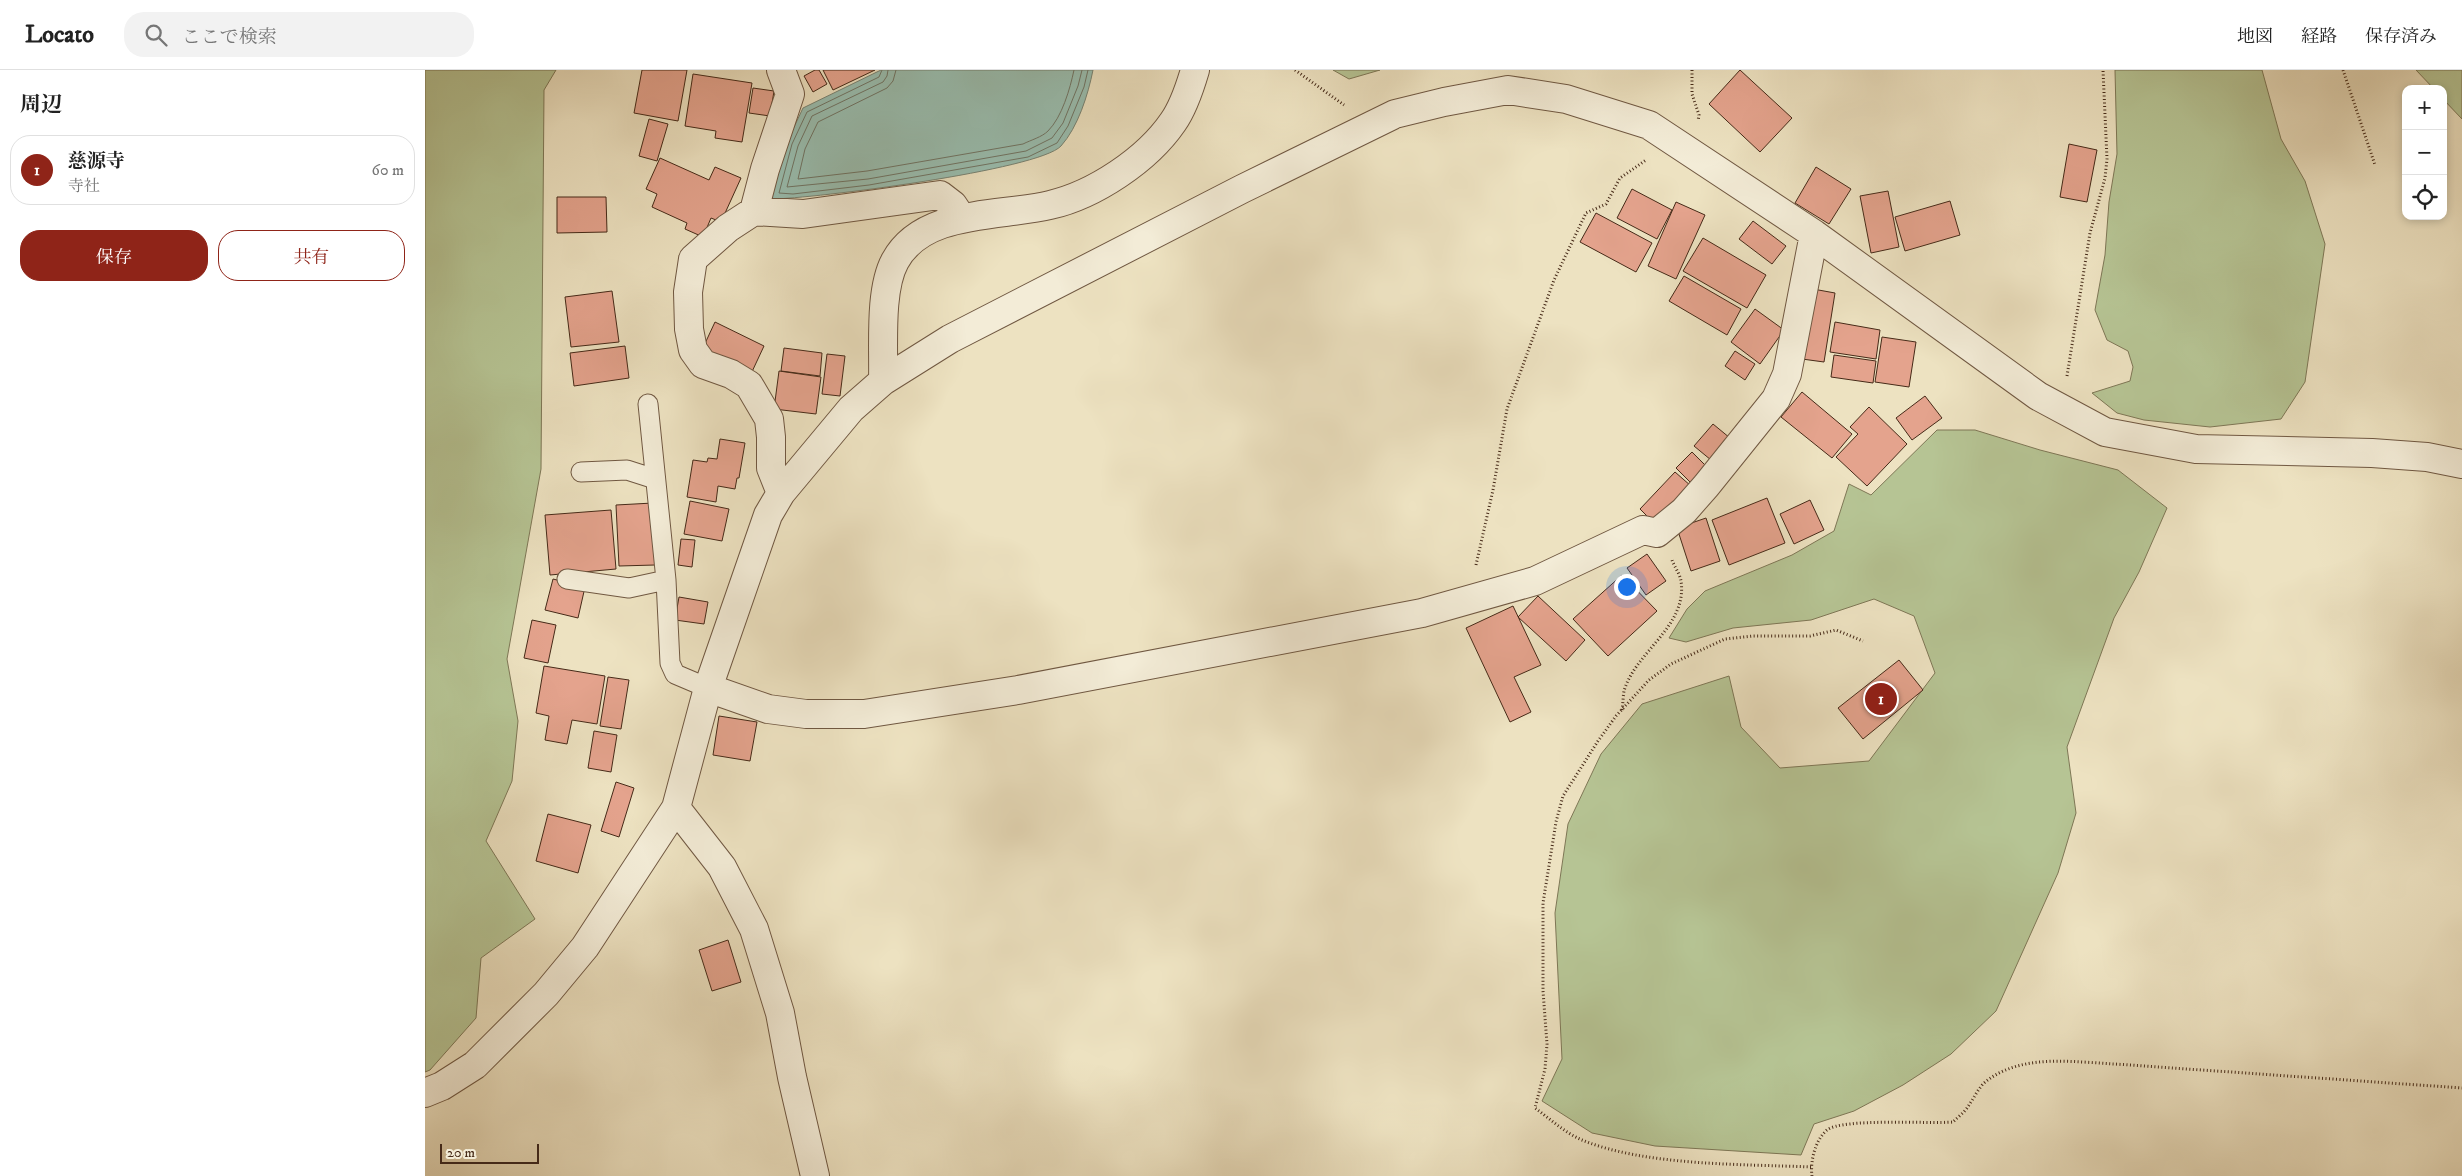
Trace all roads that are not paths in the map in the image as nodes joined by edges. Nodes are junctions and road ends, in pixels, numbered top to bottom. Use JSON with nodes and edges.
{"nodes":[{"id":1,"x":781,"y":70,"type":"edge"},
{"id":2,"x":1195,"y":70,"type":"edge"},
{"id":3,"x":754,"y":211,"type":"junction"},
{"id":4,"x":961,"y":217,"type":"junction"},
{"id":5,"x":1814,"y":234,"type":"junction"},
{"id":6,"x":883,"y":381,"type":"junction"},
{"id":7,"x":647,"y":404,"type":"dead end"},
{"id":8,"x":2462,"y":464,"type":"edge"},
{"id":9,"x":581,"y":472,"type":"dead end"},
{"id":10,"x":655,"y":479,"type":"junction"},
{"id":11,"x":781,"y":493,"type":"junction"},
{"id":12,"x":567,"y":579,"type":"dead end"},
{"id":13,"x":666,"y":580,"type":"junction"},
{"id":14,"x":708,"y":688,"type":"junction"},
{"id":15,"x":676,"y":808,"type":"junction"},
{"id":16,"x":425,"y":1093,"type":"edge"},
{"id":17,"x":815,"y":1176,"type":"edge"}],
"edges":[{"from":1,"to":3,"type":"street"},
{"from":2,"to":4,"type":"street"},
{"from":3,"to":4,"type":"street"},
{"from":3,"to":11,"type":"street"},
{"from":4,"to":6,"type":"street"},
{"from":5,"to":6,"type":"street"},
{"from":5,"to":8,"type":"street"},
{"from":5,"to":14,"type":"street"},
{"from":6,"to":11,"type":"street"},
{"from":7,"to":10,"type":"lane"},
{"from":9,"to":10,"type":"lane"},
{"from":10,"to":13,"type":"lane"},
{"from":11,"to":14,"type":"street"},
{"from":12,"to":13,"type":"lane"},
{"from":13,"to":14,"type":"lane"},
{"from":14,"to":15,"type":"street"},
{"from":15,"to":16,"type":"street"},
{"from":15,"to":17,"type":"street"}]}
